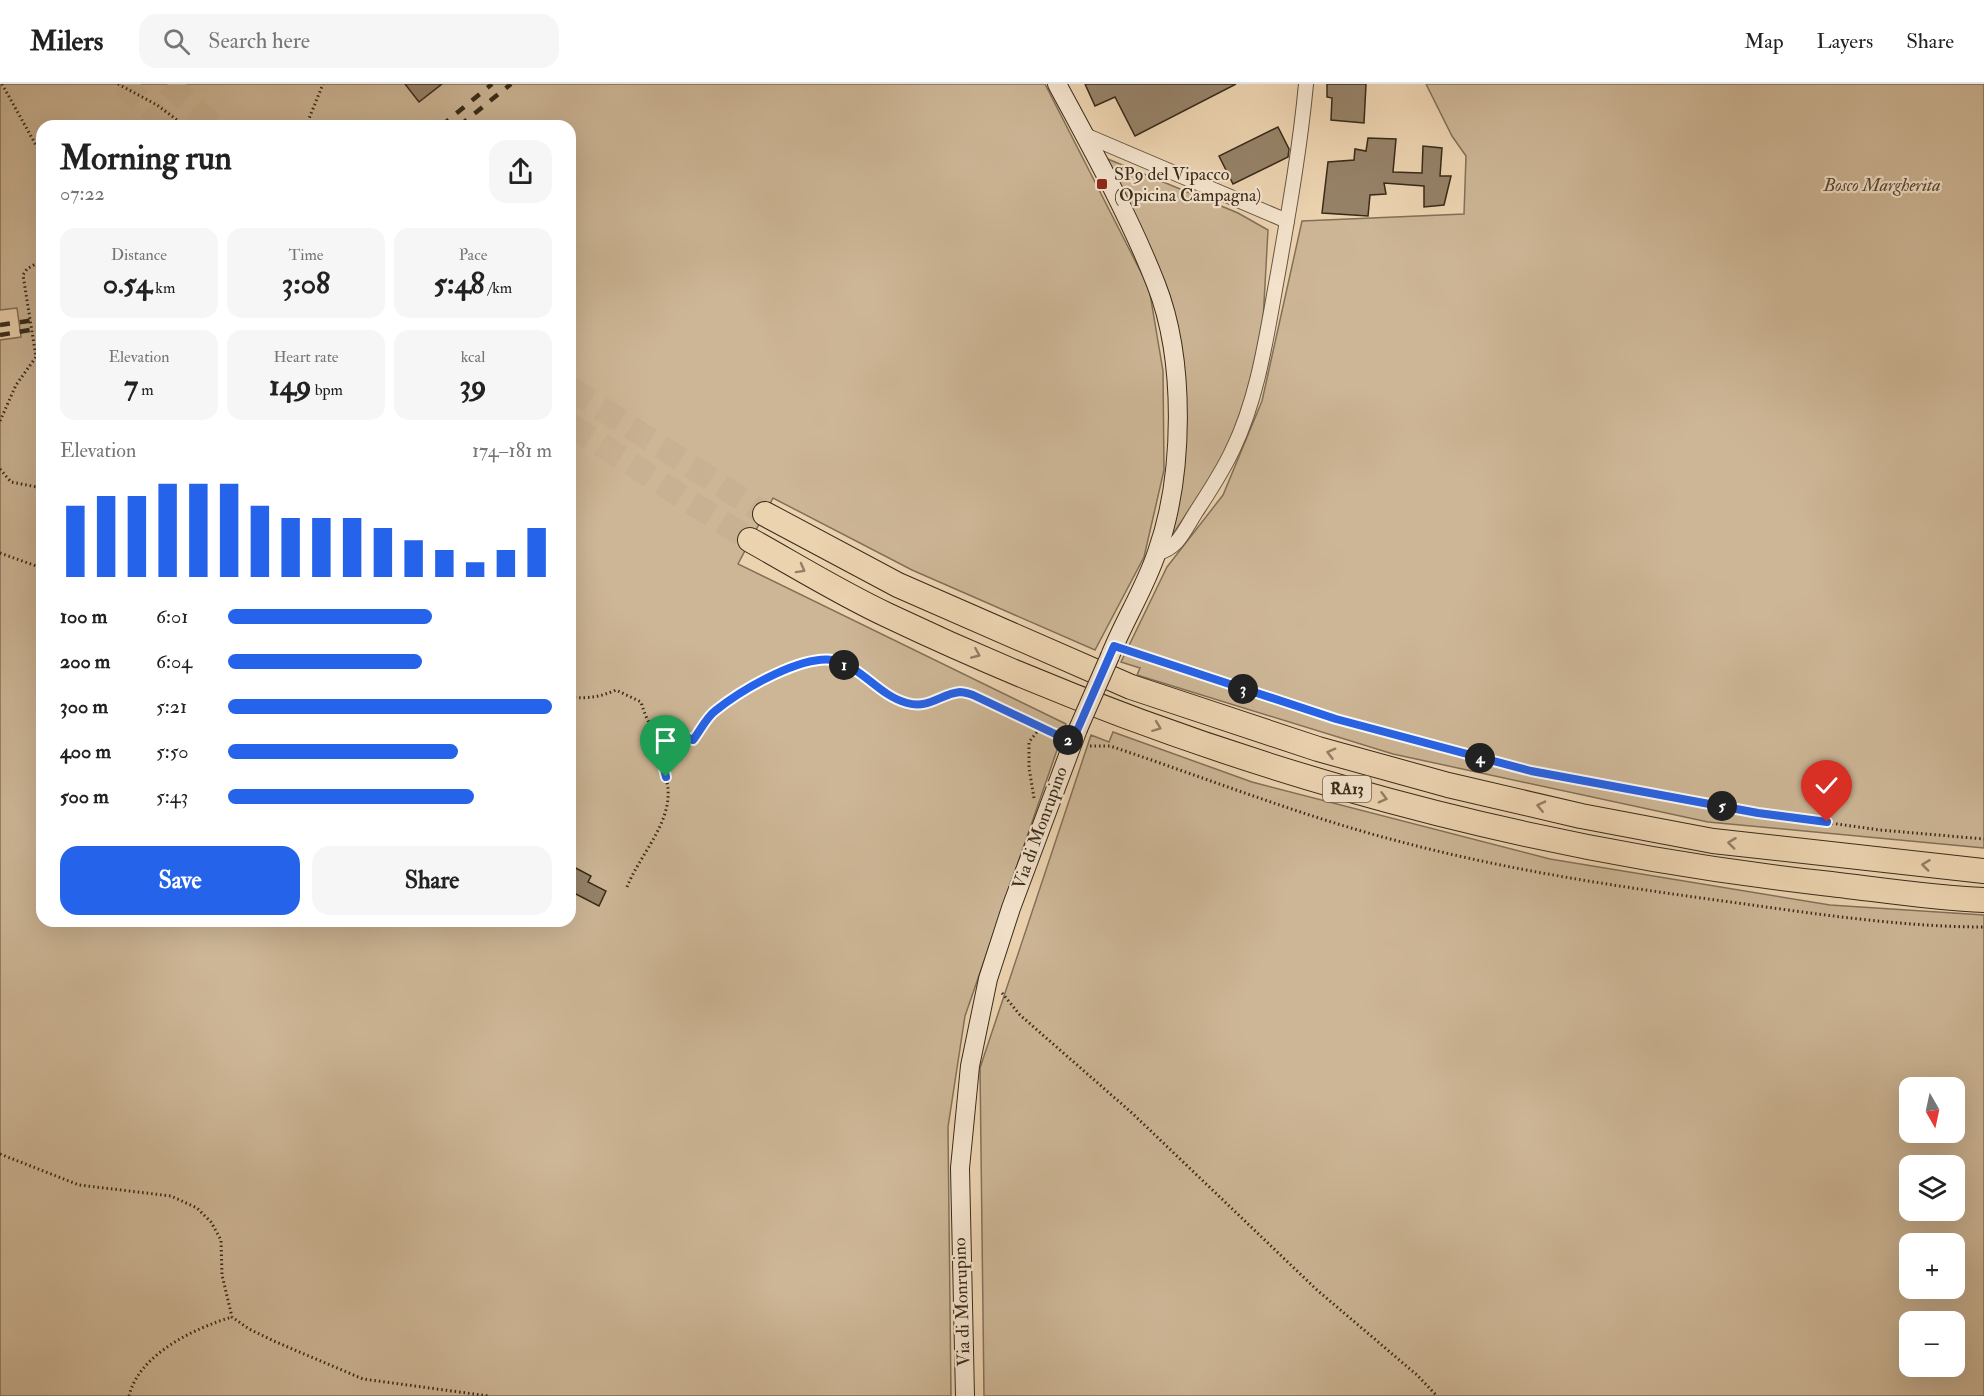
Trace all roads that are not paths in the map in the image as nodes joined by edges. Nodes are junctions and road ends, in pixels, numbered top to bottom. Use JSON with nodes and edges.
{"nodes":[{"id":1,"x":1057,"y":84,"type":"edge"},
{"id":2,"x":1306,"y":84,"type":"edge"},
{"id":3,"x":1085,"y":135,"type":"junction"},
{"id":4,"x":1287,"y":221,"type":"junction"},
{"id":5,"x":765,"y":514,"type":"tunnel mouth"},
{"id":6,"x":750,"y":540,"type":"tunnel mouth"},
{"id":7,"x":1157,"y":553,"type":"junction"},
{"id":8,"x":1984,"y":871,"type":"edge"},
{"id":9,"x":1984,"y":900,"type":"edge"},
{"id":10,"x":965,"y":1396,"type":"edge"}],
"edges":[{"from":1,"to":3,"type":"main road","name":"Via di Monrupino"},
{"from":2,"to":4,"type":"street"},
{"from":3,"to":4,"type":"street"},
{"from":3,"to":7,"type":"main road","name":"Via di Monrupino"},
{"from":4,"to":7,"type":"street"},
{"from":8,"to":5,"type":"highway","number":"RA13","one_way":true},
{"from":6,"to":9,"type":"highway","number":"RA13","one_way":true},
{"from":7,"to":10,"type":"main road","name":"Via di Monrupino","bridge":true}]}
